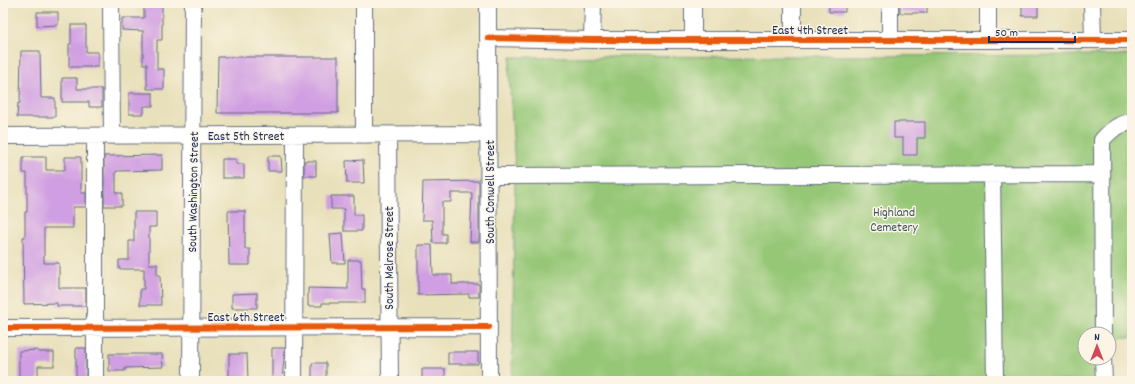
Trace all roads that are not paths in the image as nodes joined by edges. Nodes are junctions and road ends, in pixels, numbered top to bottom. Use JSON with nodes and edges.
{"nodes":[{"id":1,"x":111,"y":3,"type":"edge"},
{"id":2,"x":194,"y":3,"type":"edge"},
{"id":3,"x":364,"y":3,"type":"edge"},
{"id":4,"x":488,"y":3,"type":"edge"},
{"id":5,"x":593,"y":3,"type":"edge"},
{"id":6,"x":693,"y":3,"type":"edge"},
{"id":7,"x":793,"y":3,"type":"edge"},
{"id":8,"x":890,"y":3,"type":"edge"},
{"id":9,"x":988,"y":3,"type":"edge"},
{"id":10,"x":1092,"y":3,"type":"edge"},
{"id":11,"x":488,"y":38,"type":"junction"},
{"id":12,"x":793,"y":39,"type":"junction"},
{"id":13,"x":592,"y":40,"type":"junction"},
{"id":14,"x":693,"y":40,"type":"junction"},
{"id":15,"x":890,"y":40,"type":"junction"},
{"id":16,"x":988,"y":40,"type":"junction"},
{"id":17,"x":1093,"y":40,"type":"junction"},
{"id":18,"x":1132,"y":40,"type":"edge"},
{"id":19,"x":1132,"y":122,"type":"edge"},
{"id":20,"x":364,"y":134,"type":"junction"},
{"id":21,"x":388,"y":134,"type":"junction"},
{"id":22,"x":488,"y":134,"type":"junction"},
{"id":23,"x":295,"y":135,"type":"junction"},
{"id":24,"x":3,"y":136,"type":"edge"},
{"id":25,"x":95,"y":136,"type":"junction"},
{"id":26,"x":112,"y":136,"type":"junction"},
{"id":27,"x":193,"y":136,"type":"junction"},
{"id":28,"x":992,"y":174,"type":"junction"},
{"id":29,"x":1102,"y":174,"type":"junction"},
{"id":30,"x":489,"y":176,"type":"junction"},
{"id":31,"x":1103,"y":326,"type":"edge"},
{"id":32,"x":294,"y":327,"type":"junction"},
{"id":33,"x":389,"y":327,"type":"junction"},
{"id":34,"x":489,"y":327,"type":"junction"},
{"id":35,"x":3,"y":328,"type":"edge"},
{"id":36,"x":95,"y":328,"type":"junction"},
{"id":37,"x":190,"y":328,"type":"junction"},
{"id":38,"x":1103,"y":366,"type":"edge"},
{"id":39,"x":95,"y":381,"type":"edge"},
{"id":40,"x":191,"y":381,"type":"edge"},
{"id":41,"x":294,"y":381,"type":"edge"},
{"id":42,"x":390,"y":381,"type":"edge"},
{"id":43,"x":489,"y":381,"type":"edge"},
{"id":44,"x":995,"y":381,"type":"edge"},
{"id":45,"x":1104,"y":381,"type":"edge"}],
"edges":[{"from":1,"to":26,"type":"street"},
{"from":2,"to":27,"type":"street","name":"South Washington Street"},
{"from":3,"to":20,"type":"street"},
{"from":4,"to":11,"type":"street","name":"South Conwell Street"},
{"from":5,"to":13,"type":"street"},
{"from":6,"to":14,"type":"street"},
{"from":7,"to":12,"type":"street"},
{"from":8,"to":15,"type":"street"},
{"from":9,"to":16,"type":"street"},
{"from":10,"to":17,"type":"street"},
{"from":11,"to":13,"type":"street","name":"East 4th Street"},
{"from":11,"to":22,"type":"street","name":"South Conwell Street"},
{"from":12,"to":14,"type":"street","name":"East 4th Street"},
{"from":12,"to":15,"type":"street","name":"East 4th Street"},
{"from":13,"to":14,"type":"street","name":"East 4th Street"},
{"from":15,"to":16,"type":"street","name":"East 4th Street"},
{"from":16,"to":17,"type":"street","name":"East 4th Street"},
{"from":17,"to":18,"type":"street","name":"East 4th Street"},
{"from":19,"to":29,"type":"street"},
{"from":20,"to":21,"type":"street","name":"East 5th Street"},
{"from":20,"to":23,"type":"street","name":"East 5th Street"},
{"from":21,"to":22,"type":"street","name":"East 5th Street"},
{"from":21,"to":33,"type":"street","name":"South Melrose Street"},
{"from":22,"to":30,"type":"street","name":"South Conwell Street"},
{"from":23,"to":27,"type":"street","name":"East 5th Street"},
{"from":23,"to":32,"type":"street"},
{"from":24,"to":25,"type":"street","name":"East 5th Street"},
{"from":25,"to":26,"type":"street","name":"East 5th Street"},
{"from":25,"to":36,"type":"street"},
{"from":26,"to":27,"type":"street","name":"East 5th Street"},
{"from":27,"to":37,"type":"street","name":"South Washington Street"},
{"from":28,"to":29,"type":"street"},
{"from":28,"to":30,"type":"street"},
{"from":28,"to":44,"type":"street"},
{"from":29,"to":31,"type":"street"},
{"from":30,"to":34,"type":"street","name":"South Conwell Street"},
{"from":32,"to":33,"type":"street","name":"East 6th Street"},
{"from":32,"to":37,"type":"street","name":"East 6th Street"},
{"from":32,"to":41,"type":"street"},
{"from":33,"to":34,"type":"street","name":"East 6th Street"},
{"from":33,"to":42,"type":"street","name":"South Melrose Street"},
{"from":34,"to":43,"type":"street","name":"South Conwell Street"},
{"from":35,"to":36,"type":"street","name":"East 6th Street"},
{"from":36,"to":37,"type":"street","name":"East 6th Street"},
{"from":36,"to":39,"type":"street"},
{"from":37,"to":40,"type":"street","name":"South Washington Street"},
{"from":38,"to":45,"type":"street"}]}
